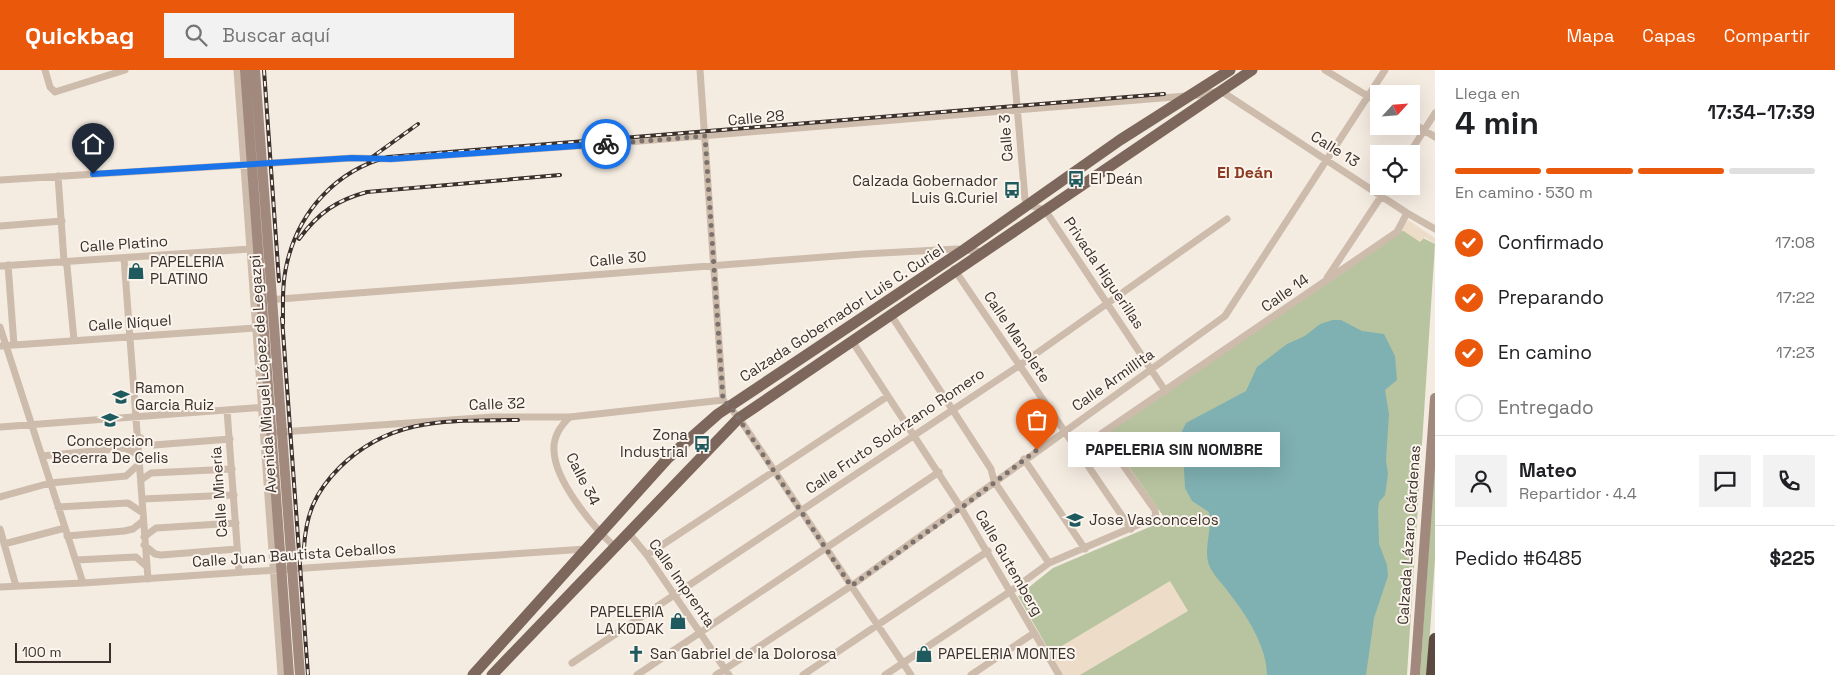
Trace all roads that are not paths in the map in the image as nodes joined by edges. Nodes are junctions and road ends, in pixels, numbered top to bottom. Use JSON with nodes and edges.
{"nodes":[{"id":1,"x":45,"y":70,"type":"edge"},
{"id":2,"x":125,"y":70,"type":"edge"},
{"id":3,"x":237,"y":70,"type":"edge"},
{"id":4,"x":245,"y":70,"type":"edge"},
{"id":5,"x":255,"y":70,"type":"edge"},
{"id":6,"x":700,"y":70,"type":"edge"},
{"id":7,"x":1014,"y":70,"type":"edge"},
{"id":8,"x":1230,"y":70,"type":"edge"},
{"id":9,"x":1252,"y":70,"type":"edge"},
{"id":10,"x":1324,"y":70,"type":"edge"},
{"id":11,"x":1385,"y":70,"type":"edge"},
{"id":12,"x":1221,"y":91,"type":"junction"},
{"id":13,"x":1192,"y":95,"type":"junction"},
{"id":14,"x":1368,"y":96,"type":"junction"},
{"id":15,"x":1017,"y":110,"type":"junction"},
{"id":16,"x":1435,"y":113,"type":"edge"},
{"id":17,"x":1420,"y":128,"type":"edge"},
{"id":18,"x":1424,"y":130,"type":"junction"},
{"id":19,"x":705,"y":136,"type":"junction"},
{"id":20,"x":1435,"y":137,"type":"edge"},
{"id":21,"x":1415,"y":145,"type":"edge"},
{"id":22,"x":1326,"y":160,"type":"junction"},
{"id":23,"x":252,"y":164,"type":"junction"},
{"id":24,"x":58,"y":176,"type":"junction"},
{"id":25,"x":0,"y":180,"type":"edge"},
{"id":26,"x":1382,"y":196,"type":"junction"},
{"id":27,"x":1029,"y":203,"type":"junction"},
{"id":28,"x":1046,"y":210,"type":"junction"},
{"id":29,"x":1407,"y":213,"type":"junction"},
{"id":30,"x":1227,"y":219,"type":"dead end"},
{"id":31,"x":62,"y":221,"type":"junction"},
{"id":32,"x":0,"y":226,"type":"edge"},
{"id":33,"x":1435,"y":229,"type":"edge"},
{"id":34,"x":250,"y":249,"type":"junction"},
{"id":35,"x":965,"y":249,"type":"junction"},
{"id":36,"x":985,"y":252,"type":"junction"},
{"id":37,"x":124,"y":258,"type":"junction"},
{"id":38,"x":949,"y":260,"type":"junction"},
{"id":39,"x":64,"y":262,"type":"junction"},
{"id":40,"x":8,"y":265,"type":"junction"},
{"id":41,"x":715,"y":265,"type":"junction"},
{"id":42,"x":0,"y":266,"type":"edge"},
{"id":43,"x":955,"y":271,"type":"junction"},
{"id":44,"x":1324,"y":283,"type":"junction"},
{"id":45,"x":262,"y":301,"type":"junction"},
{"id":46,"x":1107,"y":304,"type":"junction"},
{"id":47,"x":891,"y":316,"type":"junction"},
{"id":48,"x":0,"y":327,"type":"edge"},
{"id":49,"x":256,"y":328,"type":"junction"},
{"id":50,"x":130,"y":337,"type":"junction"},
{"id":51,"x":74,"y":340,"type":"junction"},
{"id":52,"x":852,"y":341,"type":"junction"},
{"id":53,"x":7,"y":345,"type":"edge"},
{"id":54,"x":1020,"y":365,"type":"junction"},
{"id":55,"x":1152,"y":370,"type":"junction"},
{"id":56,"x":1166,"y":392,"type":"junction"},
{"id":57,"x":888,"y":396,"type":"junction"},
{"id":58,"x":1435,"y":398,"type":"edge"},
{"id":59,"x":726,"y":403,"type":"junction"},
{"id":60,"x":270,"y":407,"type":"junction"},
{"id":61,"x":227,"y":410,"type":"junction"},
{"id":62,"x":952,"y":410,"type":"junction"},
{"id":63,"x":136,"y":417,"type":"junction"},
{"id":64,"x":570,"y":417,"type":"junction"},
{"id":65,"x":739,"y":418,"type":"junction"},
{"id":66,"x":31,"y":424,"type":"junction"},
{"id":67,"x":0,"y":427,"type":"edge"},
{"id":68,"x":1064,"y":430,"type":"junction"},
{"id":69,"x":272,"y":433,"type":"junction"},
{"id":70,"x":137,"y":436,"type":"junction"},
{"id":71,"x":914,"y":436,"type":"junction"},
{"id":72,"x":230,"y":439,"type":"junction"},
{"id":73,"x":139,"y":455,"type":"junction"},
{"id":74,"x":42,"y":456,"type":"junction"},
{"id":75,"x":1024,"y":459,"type":"junction"},
{"id":76,"x":139,"y":464,"type":"junction"},
{"id":77,"x":232,"y":469,"type":"junction"},
{"id":78,"x":774,"y":471,"type":"junction"},
{"id":79,"x":938,"y":472,"type":"junction"},
{"id":80,"x":141,"y":480,"type":"junction"},
{"id":81,"x":994,"y":481,"type":"junction"},
{"id":82,"x":50,"y":483,"type":"junction"},
{"id":83,"x":234,"y":495,"type":"junction"},
{"id":84,"x":0,"y":496,"type":"edge"},
{"id":85,"x":142,"y":499,"type":"junction"},
{"id":86,"x":58,"y":507,"type":"junction"},
{"id":87,"x":961,"y":508,"type":"junction"},
{"id":88,"x":801,"y":511,"type":"junction"},
{"id":89,"x":142,"y":512,"type":"junction"},
{"id":90,"x":143,"y":521,"type":"junction"},
{"id":91,"x":236,"y":523,"type":"junction"},
{"id":92,"x":65,"y":528,"type":"junction"},
{"id":93,"x":0,"y":529,"type":"edge"},
{"id":94,"x":1131,"y":529,"type":"junction"},
{"id":95,"x":628,"y":532,"type":"junction"},
{"id":96,"x":602,"y":534,"type":"junction"},
{"id":97,"x":67,"y":536,"type":"junction"},
{"id":98,"x":144,"y":537,"type":"junction"},
{"id":99,"x":4,"y":544,"type":"junction"},
{"id":100,"x":144,"y":545,"type":"junction"},
{"id":101,"x":615,"y":547,"type":"junction"},
{"id":102,"x":589,"y":548,"type":"junction"},
{"id":103,"x":826,"y":548,"type":"junction"},
{"id":104,"x":237,"y":549,"type":"junction"},
{"id":105,"x":1086,"y":549,"type":"junction"},
{"id":106,"x":988,"y":551,"type":"junction"},
{"id":107,"x":647,"y":555,"type":"junction"},
{"id":108,"x":76,"y":560,"type":"junction"},
{"id":109,"x":1049,"y":563,"type":"junction"},
{"id":110,"x":146,"y":566,"type":"junction"},
{"id":111,"x":282,"y":569,"type":"junction"},
{"id":112,"x":239,"y":572,"type":"junction"},
{"id":113,"x":148,"y":579,"type":"junction"},
{"id":114,"x":83,"y":583,"type":"junction"},
{"id":115,"x":16,"y":586,"type":"junction"},
{"id":116,"x":851,"y":586,"type":"junction"},
{"id":117,"x":0,"y":587,"type":"edge"},
{"id":118,"x":1011,"y":591,"type":"junction"},
{"id":119,"x":674,"y":594,"type":"junction"},
{"id":120,"x":877,"y":625,"type":"junction"},
{"id":121,"x":699,"y":632,"type":"junction"},
{"id":122,"x":1034,"y":633,"type":"junction"},
{"id":123,"x":1435,"y":639,"type":"edge"},
{"id":124,"x":572,"y":663,"type":"dead end"},
{"id":125,"x":903,"y":663,"type":"junction"},
{"id":126,"x":727,"y":672,"type":"edge"},
{"id":127,"x":1057,"y":674,"type":"edge"},
{"id":128,"x":281,"y":675,"type":"edge"},
{"id":129,"x":289,"y":675,"type":"edge"},
{"id":130,"x":300,"y":675,"type":"edge"},
{"id":131,"x":473,"y":675,"type":"edge"},
{"id":132,"x":492,"y":675,"type":"edge"},
{"id":133,"x":637,"y":675,"type":"edge"},
{"id":134,"x":716,"y":675,"type":"edge"},
{"id":135,"x":803,"y":675,"type":"edge"},
{"id":136,"x":885,"y":675,"type":"edge"},
{"id":137,"x":911,"y":675,"type":"edge"},
{"id":138,"x":971,"y":675,"type":"edge"},
{"id":139,"x":1415,"y":675,"type":"edge"},
{"id":140,"x":1432,"y":675,"type":"edge"}],
"edges":[{"from":1,"to":2,"type":"street"},
{"from":3,"to":23,"type":"street","name":"Avenida Miguel López de Legazpi"},
{"from":4,"to":23,"type":"main road","name":"Avenida Miguel López de Legazpi"},
{"from":5,"to":23,"type":"main road","name":"Avenida Miguel López de Legazpi"},
{"from":6,"to":19,"type":"street"},
{"from":7,"to":15,"type":"street","name":"Calle 3"},
{"from":8,"to":13,"type":"main road","name":"Calzada Gobernador Luis C. Curiel"},
{"from":9,"to":12,"type":"main road","name":"Calzada Gobernador Luis C. Curiel"},
{"from":10,"to":14,"type":"street"},
{"from":11,"to":14,"type":"street","name":"Calle Armillita"},
{"from":12,"to":13,"type":"street","name":"Calle 28"},
{"from":12,"to":22,"type":"street","name":"Calle 13"},
{"from":12,"to":28,"type":"main road","name":"Calzada Gobernador Luis C. Curiel"},
{"from":13,"to":15,"type":"street","name":"Calle 28"},
{"from":13,"to":27,"type":"main road","name":"Calzada Gobernador Luis C. Curiel"},
{"from":14,"to":22,"type":"street","name":"Calle Armillita"},
{"from":15,"to":19,"type":"street","name":"Calle 28"},
{"from":15,"to":27,"type":"street","name":"Calle 3"},
{"from":16,"to":18,"type":"street"},
{"from":17,"to":18,"type":"street"},
{"from":18,"to":20,"type":"street"},
{"from":18,"to":21,"type":"street"},
{"from":19,"to":23,"type":"street","name":"Calle 28"},
{"from":19,"to":41,"type":"street"},
{"from":22,"to":26,"type":"street","name":"Calle 13"},
{"from":22,"to":55,"type":"street","name":"Calle Armillita"},
{"from":23,"to":24,"type":"street","name":"Calle 28"},
{"from":23,"to":34,"type":"street","name":"Avenida Miguel López de Legazpi"},
{"from":23,"to":45,"type":"main road","name":"Avenida Miguel López de Legazpi"},
{"from":24,"to":25,"type":"street","name":"Calle 28"},
{"from":24,"to":31,"type":"street"},
{"from":26,"to":29,"type":"street","name":"Calle 13"},
{"from":26,"to":44,"type":"street","name":"Calle 14"},
{"from":27,"to":28,"type":"street","name":"Privada Higuerillas"},
{"from":27,"to":35,"type":"main road","name":"Calzada Gobernador Luis C. Curiel"},
{"from":28,"to":36,"type":"main road","name":"Calzada Gobernador Luis C. Curiel"},
{"from":28,"to":46,"type":"street","name":"Privada Higuerillas"},
{"from":29,"to":33,"type":"street","name":"Calle 13"},
{"from":29,"to":44,"type":"street"},
{"from":30,"to":46,"type":"street","name":"Calle Fruto Solórzano Romero"},
{"from":31,"to":32,"type":"street"},
{"from":31,"to":39,"type":"street"},
{"from":34,"to":37,"type":"street","name":"Calle Platino"},
{"from":34,"to":45,"type":"street","name":"Avenida Miguel López de Legazpi"},
{"from":35,"to":36,"type":"street","name":"Calle 30"},
{"from":35,"to":38,"type":"main road","name":"Calzada Gobernador Luis C. Curiel"},
{"from":35,"to":41,"type":"street","name":"Calle 30"},
{"from":36,"to":43,"type":"main road","name":"Calzada Gobernador Luis C. Curiel"},
{"from":37,"to":39,"type":"street","name":"Calle Platino"},
{"from":37,"to":50,"type":"street"},
{"from":38,"to":43,"type":"street","name":"Calle Manolete"},
{"from":38,"to":59,"type":"main road","name":"Calzada Gobernador Luis C. Curiel"},
{"from":39,"to":40,"type":"street","name":"Calle Platino"},
{"from":39,"to":51,"type":"street"},
{"from":40,"to":42,"type":"street","name":"Calle Platino"},
{"from":40,"to":53,"type":"street"},
{"from":41,"to":45,"type":"street","name":"Calle 30"},
{"from":41,"to":59,"type":"street"},
{"from":43,"to":47,"type":"main road","name":"Calzada Gobernador Luis C. Curiel"},
{"from":43,"to":54,"type":"street","name":"Calle Manolete"},
{"from":44,"to":56,"type":"street","name":"Calle 14"},
{"from":45,"to":49,"type":"street","name":"Avenida Miguel López de Legazpi"},
{"from":45,"to":60,"type":"main road","name":"Avenida Miguel López de Legazpi"},
{"from":46,"to":54,"type":"street","name":"Calle Fruto Solórzano Romero"},
{"from":46,"to":55,"type":"street","name":"Privada Higuerillas"},
{"from":47,"to":52,"type":"main road","name":"Calzada Gobernador Luis C. Curiel"},
{"from":47,"to":62,"type":"street"},
{"from":48,"to":53,"type":"street"},
{"from":49,"to":50,"type":"street","name":"Calle Níquel"},
{"from":49,"to":60,"type":"street","name":"Avenida Miguel López de Legazpi"},
{"from":50,"to":51,"type":"street","name":"Calle Níquel"},
{"from":50,"to":63,"type":"street"},
{"from":51,"to":53,"type":"street","name":"Calle Níquel"},
{"from":52,"to":57,"type":"street","name":"Calle Gutemberg"},
{"from":52,"to":65,"type":"main road","name":"Calzada Gobernador Luis C. Curiel"},
{"from":53,"to":66,"type":"street"},
{"from":54,"to":62,"type":"street","name":"Calle Fruto Solórzano Romero"},
{"from":54,"to":68,"type":"street","name":"Calle Manolete"},
{"from":55,"to":56,"type":"street","name":"Privada Higuerillas"},
{"from":55,"to":68,"type":"street","name":"Calle Armillita"},
{"from":56,"to":94,"type":"street","name":"Calle 14"},
{"from":57,"to":71,"type":"street","name":"Calle Gutemberg"},
{"from":57,"to":78,"type":"street"},
{"from":58,"to":139,"type":"main road","name":"Calzada Lázaro Cárdenas"},
{"from":59,"to":64,"type":"street","name":"Calle 32"},
{"from":59,"to":65,"type":"street"},
{"from":59,"to":96,"type":"main road","name":"Calzada Gobernador Luis C. Curiel"},
{"from":60,"to":61,"type":"street"},
{"from":60,"to":69,"type":"main road","name":"Avenida Miguel López de Legazpi"},
{"from":61,"to":63,"type":"street"},
{"from":61,"to":72,"type":"street","name":"Calle Minería"},
{"from":62,"to":71,"type":"street","name":"Calle Fruto Solórzano Romero"},
{"from":62,"to":81,"type":"street"},
{"from":63,"to":66,"type":"street"},
{"from":63,"to":70,"type":"street"},
{"from":64,"to":69,"type":"street","name":"Calle 32"},
{"from":64,"to":96,"type":"street","name":"Calle 34"},
{"from":65,"to":78,"type":"street"},
{"from":65,"to":95,"type":"main road","name":"Calzada Gobernador Luis C. Curiel"},
{"from":66,"to":67,"type":"street"},
{"from":66,"to":74,"type":"street"},
{"from":68,"to":75,"type":"street","name":"Calle Armillita"},
{"from":68,"to":94,"type":"street","name":"Calle Manolete"},
{"from":69,"to":111,"type":"main road","name":"Avenida Miguel López de Legazpi"},
{"from":70,"to":72,"type":"street"},
{"from":70,"to":73,"type":"street"},
{"from":71,"to":79,"type":"street","name":"Calle Gutemberg"},
{"from":71,"to":88,"type":"street","name":"Calle Fruto Solórzano Romero"},
{"from":72,"to":77,"type":"street","name":"Calle Minería"},
{"from":73,"to":74,"type":"street"},
{"from":73,"to":76,"type":"street"},
{"from":74,"to":82,"type":"street"},
{"from":75,"to":81,"type":"street","name":"Calle Armillita"},
{"from":75,"to":105,"type":"street"},
{"from":76,"to":80,"type":"street"},
{"from":76,"to":82,"type":"street"},
{"from":77,"to":80,"type":"street"},
{"from":77,"to":83,"type":"street","name":"Calle Minería"},
{"from":78,"to":88,"type":"street"},
{"from":78,"to":107,"type":"street"},
{"from":79,"to":87,"type":"street","name":"Calle Gutemberg"},
{"from":79,"to":103,"type":"street"},
{"from":80,"to":85,"type":"street"},
{"from":81,"to":87,"type":"street","name":"Calle Armillita"},
{"from":81,"to":109,"type":"street"},
{"from":82,"to":84,"type":"street"},
{"from":82,"to":86,"type":"street"},
{"from":83,"to":85,"type":"street"},
{"from":83,"to":91,"type":"street","name":"Calle Minería"},
{"from":85,"to":89,"type":"street"},
{"from":86,"to":89,"type":"street"},
{"from":86,"to":92,"type":"street"},
{"from":87,"to":106,"type":"street","name":"Calle Gutemberg"},
{"from":87,"to":116,"type":"street","name":"Calle Armillita"},
{"from":88,"to":103,"type":"street"},
{"from":88,"to":119,"type":"street","name":"Calle Fruto Solórzano Romero"},
{"from":89,"to":90,"type":"street"},
{"from":90,"to":97,"type":"street"},
{"from":90,"to":98,"type":"street"},
{"from":91,"to":98,"type":"street"},
{"from":91,"to":104,"type":"street","name":"Calle Minería"},
{"from":92,"to":97,"type":"street"},
{"from":92,"to":99,"type":"street"},
{"from":93,"to":99,"type":"street"},
{"from":94,"to":105,"type":"street"},
{"from":95,"to":101,"type":"main road","name":"Calzada Gobernador Luis C. Curiel"},
{"from":95,"to":107,"type":"street","name":"Calle Imprenta"},
{"from":96,"to":101,"type":"street","name":"Calle 34"},
{"from":96,"to":102,"type":"main road","name":"Calzada Gobernador Luis C. Curiel"},
{"from":97,"to":108,"type":"street"},
{"from":98,"to":100,"type":"street"},
{"from":99,"to":115,"type":"street"},
{"from":100,"to":104,"type":"street"},
{"from":100,"to":110,"type":"street"},
{"from":101,"to":132,"type":"main road","name":"Calzada Gobernador Luis C. Curiel"},
{"from":102,"to":111,"type":"street","name":"Calle Juan Bautista Ceballos"},
{"from":102,"to":131,"type":"main road","name":"Calzada Gobernador Luis C. Curiel"},
{"from":103,"to":116,"type":"street"},
{"from":103,"to":121,"type":"street"},
{"from":104,"to":112,"type":"street","name":"Calle Minería"},
{"from":105,"to":109,"type":"street"},
{"from":106,"to":118,"type":"street","name":"Calle Gutemberg"},
{"from":106,"to":120,"type":"street"},
{"from":107,"to":119,"type":"street","name":"Calle Imprenta"},
{"from":108,"to":110,"type":"street"},
{"from":108,"to":114,"type":"street"},
{"from":109,"to":118,"type":"street"},
{"from":110,"to":113,"type":"street"},
{"from":111,"to":112,"type":"street","name":"Calle Juan Bautista Ceballos"},
{"from":111,"to":128,"type":"street","name":"Avenida Miguel López de Legazpi"},
{"from":111,"to":129,"type":"main road","name":"Avenida Miguel López de Legazpi"},
{"from":111,"to":130,"type":"main road","name":"Avenida Miguel López de Legazpi"},
{"from":112,"to":113,"type":"street","name":"Calle Juan Bautista Ceballos"},
{"from":113,"to":114,"type":"street","name":"Calle Juan Bautista Ceballos"},
{"from":114,"to":115,"type":"street","name":"Calle Juan Bautista Ceballos"},
{"from":115,"to":117,"type":"street","name":"Calle Juan Bautista Ceballos"},
{"from":116,"to":120,"type":"street"},
{"from":116,"to":126,"type":"street","name":"Calle Armillita"},
{"from":118,"to":122,"type":"street","name":"Calle Gutemberg"},
{"from":118,"to":125,"type":"street"},
{"from":119,"to":121,"type":"street","name":"Calle Imprenta"},
{"from":119,"to":124,"type":"street","name":"Calle Fruto Solórzano Romero"},
{"from":120,"to":125,"type":"street"},
{"from":120,"to":135,"type":"street"},
{"from":121,"to":126,"type":"street","name":"Calle Imprenta"},
{"from":121,"to":133,"type":"street"},
{"from":122,"to":127,"type":"street","name":"Calle Gutemberg"},
{"from":122,"to":138,"type":"street"},
{"from":123,"to":140,"type":"highway"},
{"from":125,"to":136,"type":"street"},
{"from":125,"to":137,"type":"street"},
{"from":126,"to":134,"type":"street","name":"Calle Armillita"}]}
